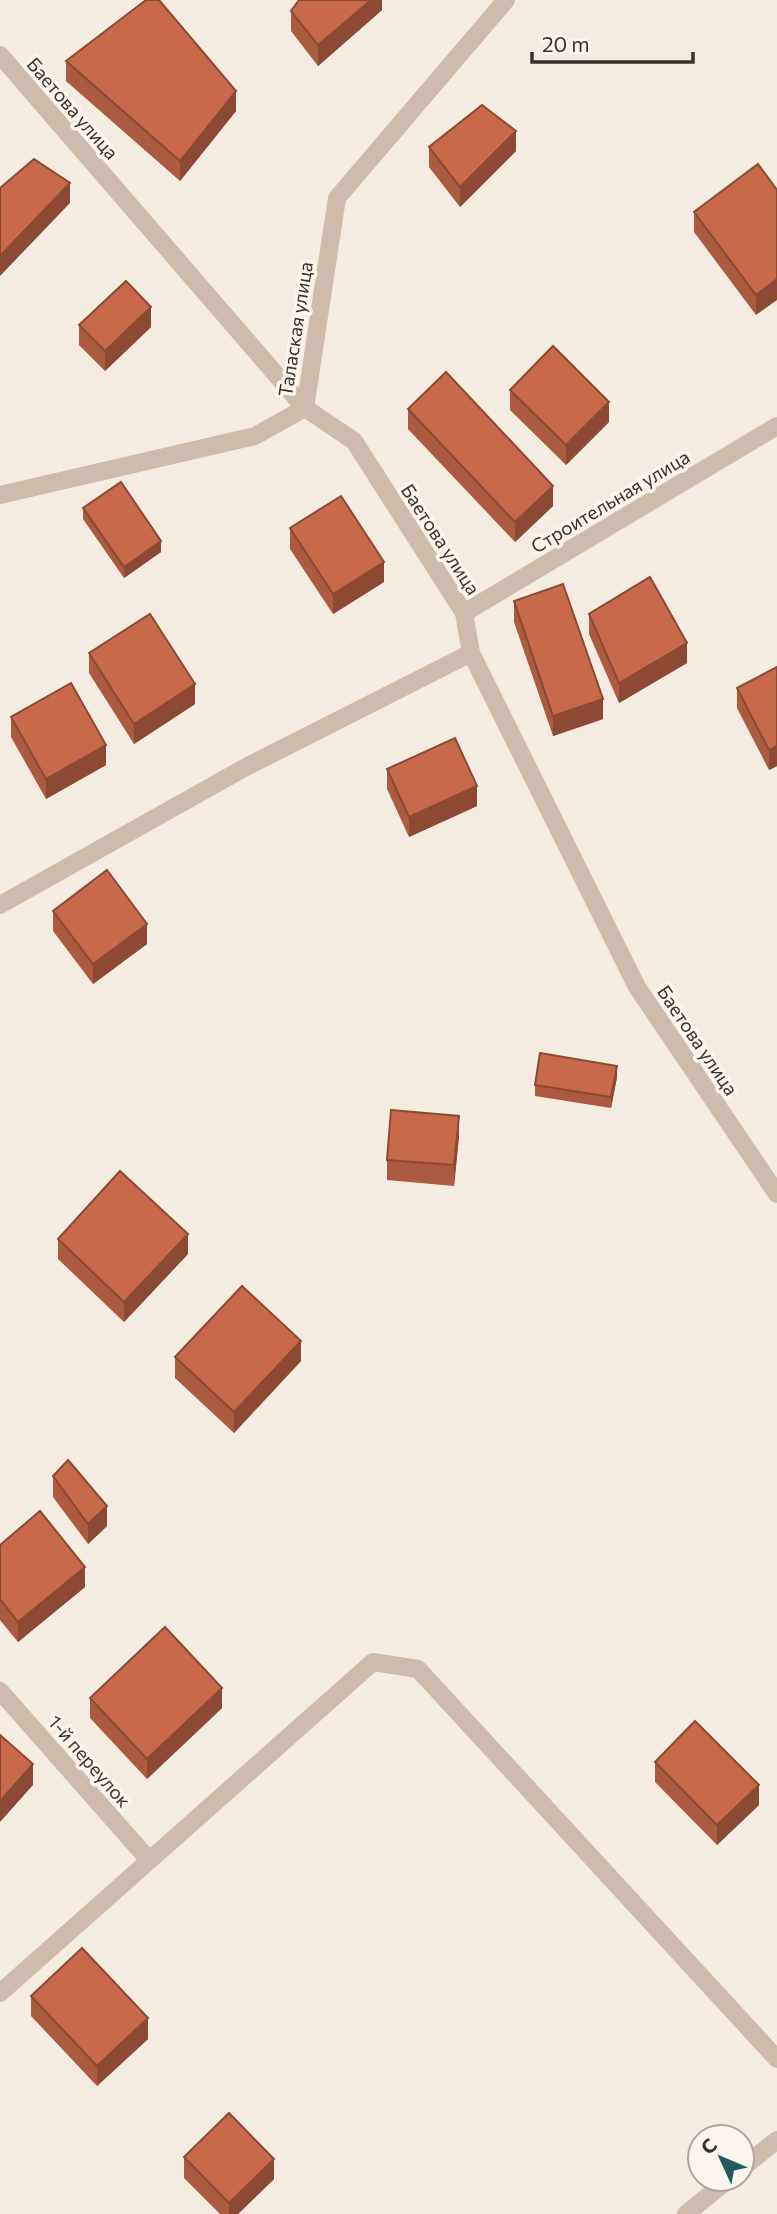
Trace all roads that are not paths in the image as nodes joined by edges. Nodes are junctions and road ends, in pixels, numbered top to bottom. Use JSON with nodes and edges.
{"nodes":[{"id":1,"x":506,"y":0,"type":"edge"},
{"id":2,"x":0,"y":55,"type":"edge"},
{"id":3,"x":305,"y":408,"type":"junction"},
{"id":4,"x":777,"y":426,"type":"edge"},
{"id":5,"x":0,"y":495,"type":"edge"},
{"id":6,"x":464,"y":613,"type":"junction"},
{"id":7,"x":471,"y":653,"type":"junction"},
{"id":8,"x":0,"y":905,"type":"edge"},
{"id":9,"x":777,"y":1194,"type":"edge"},
{"id":10,"x":0,"y":1691,"type":"edge"},
{"id":11,"x":149,"y":1860,"type":"junction"},
{"id":12,"x":0,"y":1993,"type":"edge"},
{"id":13,"x":777,"y":2059,"type":"edge"},
{"id":14,"x":777,"y":2140,"type":"edge"},
{"id":15,"x":756,"y":2157,"type":"edge"},
{"id":16,"x":712,"y":2193,"type":"edge"},
{"id":17,"x":686,"y":2214,"type":"edge"}],
"edges":[{"from":1,"to":3,"type":"street","name":"Талаская улица"},
{"from":2,"to":3,"type":"street","name":"Баетова улица"},
{"from":3,"to":5,"type":"street","name":"Талаская улица"},
{"from":3,"to":6,"type":"street","name":"Баетова улица"},
{"from":4,"to":6,"type":"street","name":"Строительная улица"},
{"from":6,"to":7,"type":"street","name":"Баетова улица"},
{"from":7,"to":8,"type":"street"},
{"from":7,"to":9,"type":"street","name":"Баетова улица"},
{"from":10,"to":11,"type":"street","name":"1-й переулок"},
{"from":11,"to":12,"type":"street"},
{"from":11,"to":13,"type":"street"},
{"from":14,"to":15,"type":"street"},
{"from":16,"to":17,"type":"street"}]}
